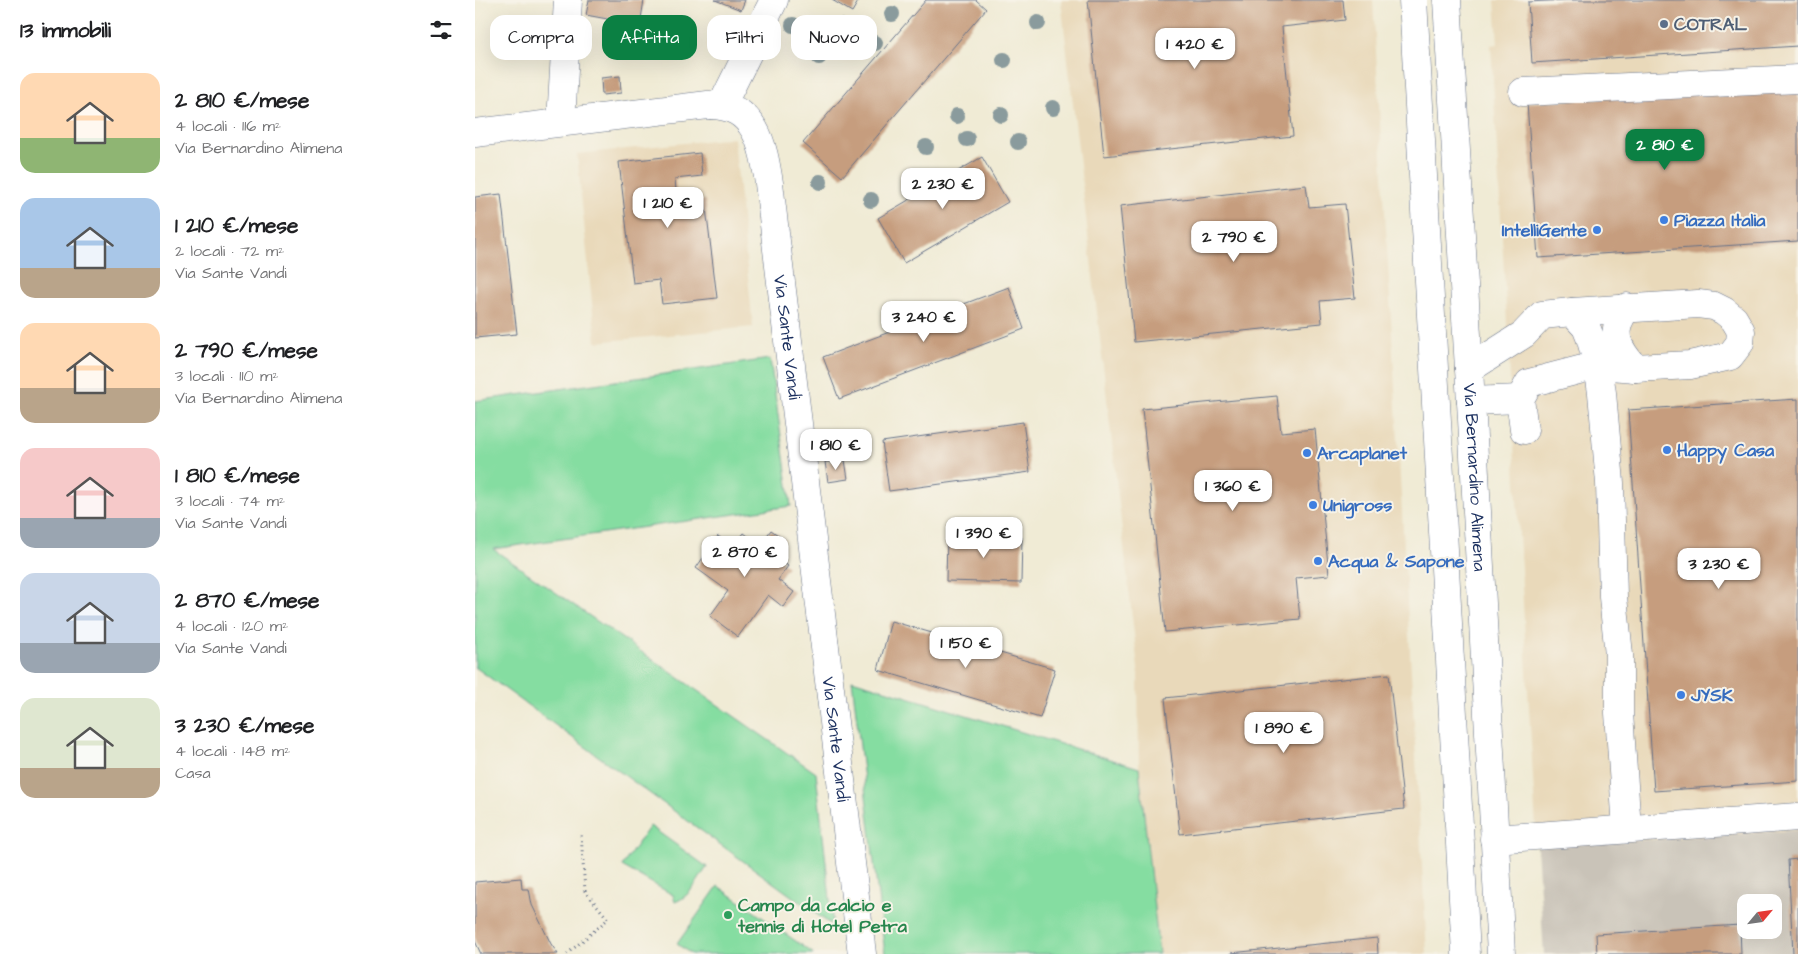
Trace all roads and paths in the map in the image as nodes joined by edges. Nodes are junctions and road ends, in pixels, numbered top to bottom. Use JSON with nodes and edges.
{"nodes":[{"id":1,"x":568,"y":0,"type":"edge"},
{"id":2,"x":774,"y":0,"type":"edge"},
{"id":3,"x":1413,"y":0,"type":"edge"},
{"id":4,"x":1447,"y":0,"type":"edge"},
{"id":5,"x":1798,"y":79,"type":"edge"},
{"id":6,"x":1523,"y":92,"type":"dead end"},
{"id":7,"x":722,"y":105,"type":"junction"},
{"id":8,"x":561,"y":122,"type":"junction"},
{"id":9,"x":475,"y":132,"type":"edge"},
{"id":10,"x":1627,"y":307,"type":"junction"},
{"id":11,"x":1572,"y":312,"type":"junction"},
{"id":12,"x":1598,"y":365,"type":"junction"},
{"id":13,"x":1635,"y":368,"type":"junction"},
{"id":14,"x":1469,"y":369,"type":"junction"},
{"id":15,"x":1519,"y":399,"type":"junction"},
{"id":16,"x":1471,"y":400,"type":"junction"},
{"id":17,"x":1524,"y":430,"type":"dead end"},
{"id":18,"x":1798,"y":817,"type":"edge"},
{"id":19,"x":1627,"y":828,"type":"junction"},
{"id":20,"x":581,"y":834,"type":"dead end"},
{"id":21,"x":1494,"y":839,"type":"junction"},
{"id":22,"x":567,"y":954,"type":"edge"},
{"id":23,"x":862,"y":954,"type":"edge"},
{"id":24,"x":1465,"y":954,"type":"edge"},
{"id":25,"x":1501,"y":954,"type":"edge"}],
"edges":[{"from":1,"to":8,"type":"street"},
{"from":2,"to":7,"type":"street"},
{"from":3,"to":24,"type":"street","name":"Via Bernardino Alimena"},
{"from":4,"to":14,"type":"street","name":"Via Bernardino Alimena"},
{"from":5,"to":6,"type":"street"},
{"from":7,"to":8,"type":"street"},
{"from":7,"to":23,"type":"street","name":"Via Sante Vandi"},
{"from":8,"to":9,"type":"street"},
{"from":10,"to":11,"type":"street"},
{"from":10,"to":13,"type":"street"},
{"from":10,"to":13,"type":"street"},
{"from":11,"to":12,"type":"street"},
{"from":11,"to":14,"type":"street"},
{"from":12,"to":13,"type":"street"},
{"from":12,"to":15,"type":"street"},
{"from":12,"to":19,"type":"street"},
{"from":14,"to":16,"type":"street","name":"Via Bernardino Alimena"},
{"from":15,"to":16,"type":"street"},
{"from":15,"to":17,"type":"street"},
{"from":16,"to":21,"type":"street","name":"Via Bernardino Alimena"},
{"from":18,"to":19,"type":"street"},
{"from":19,"to":21,"type":"street"},
{"from":20,"to":22,"type":"path"},
{"from":21,"to":25,"type":"street","name":"Via Bernardino Alimena"}]}
